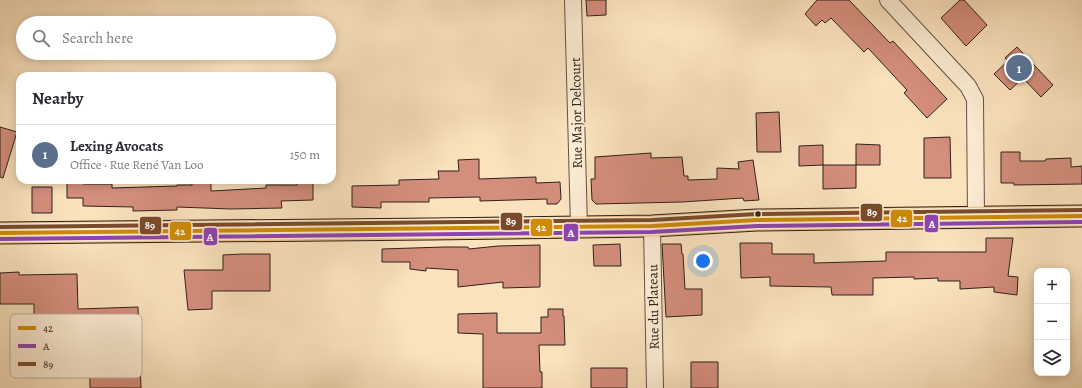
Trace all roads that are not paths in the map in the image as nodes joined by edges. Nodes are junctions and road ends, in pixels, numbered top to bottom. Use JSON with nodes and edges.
{"nodes":[{"id":1,"x":573,"y":0,"type":"edge"},
{"id":2,"x":888,"y":0,"type":"edge"},
{"id":3,"x":1082,"y":216,"type":"edge"},
{"id":4,"x":976,"y":218,"type":"junction"},
{"id":5,"x":652,"y":226,"type":"junction"},
{"id":6,"x":579,"y":227,"type":"junction"},
{"id":7,"x":0,"y":233,"type":"edge"},
{"id":8,"x":655,"y":388,"type":"edge"}],
"edges":[{"from":1,"to":6,"type":"street","name":"Rue Major Delcourt"},
{"from":2,"to":4,"type":"street"},
{"from":3,"to":4,"type":"main road"},
{"from":4,"to":5,"type":"main road"},
{"from":5,"to":6,"type":"main road"},
{"from":5,"to":8,"type":"street","name":"Rue du Plateau"},
{"from":6,"to":7,"type":"main road"}]}
